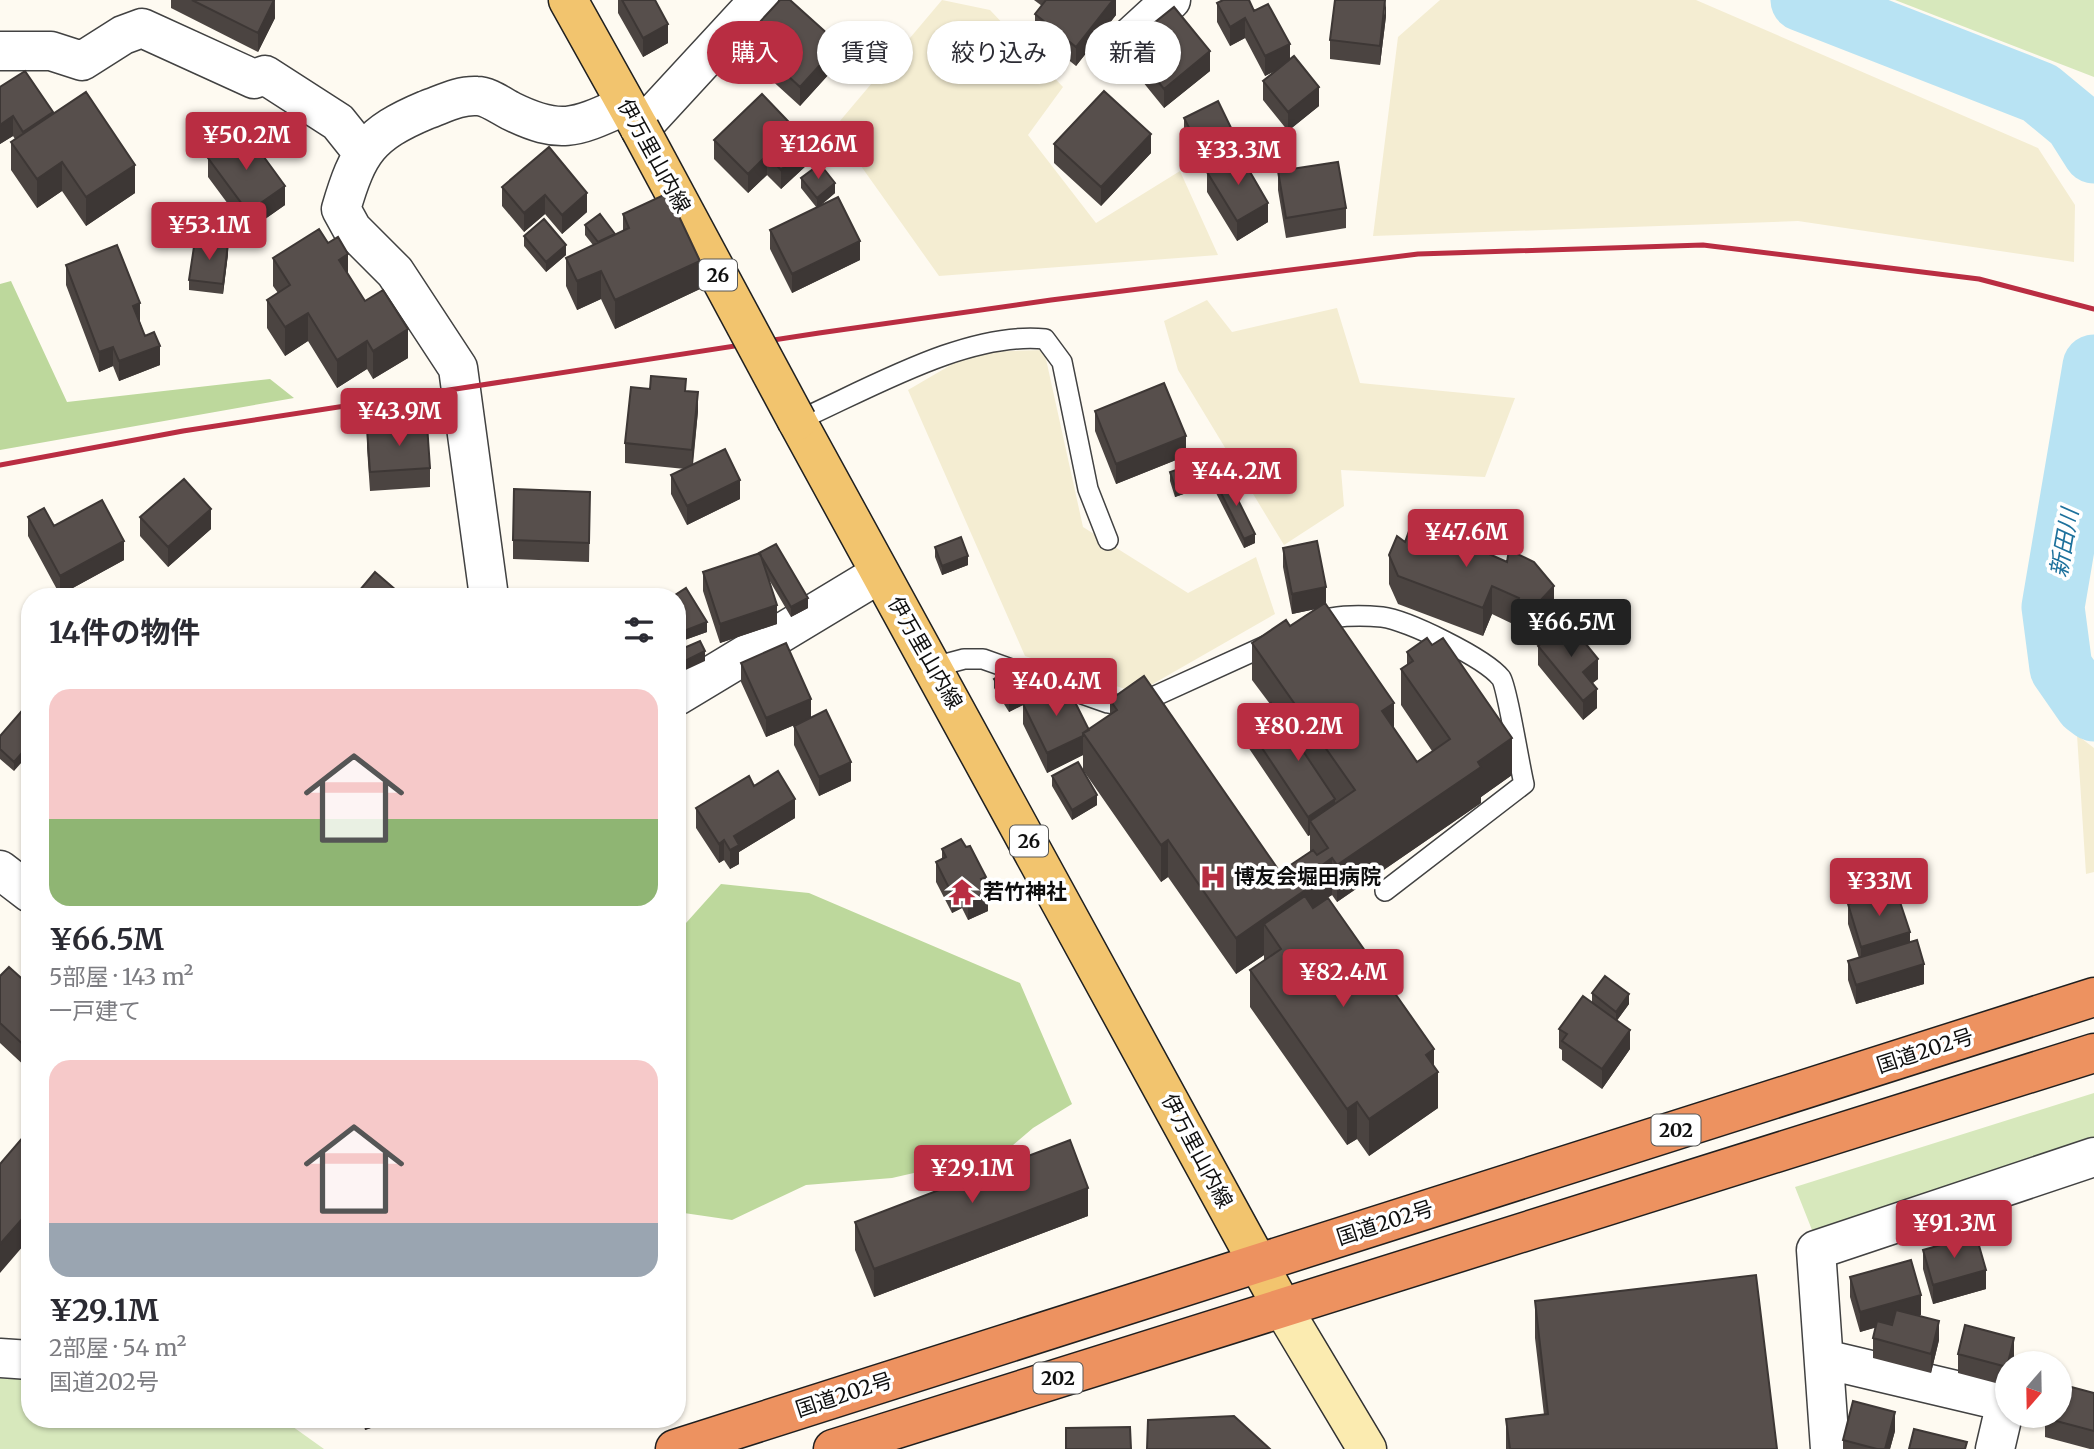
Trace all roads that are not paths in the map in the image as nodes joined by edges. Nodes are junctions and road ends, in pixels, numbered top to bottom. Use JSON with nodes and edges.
{"nodes":[{"id":1,"x":568,"y":0,"type":"edge"},
{"id":2,"x":759,"y":0,"type":"edge"},
{"id":3,"x":1171,"y":0,"type":"edge"},
{"id":4,"x":1148,"y":21,"type":"edge"},
{"id":5,"x":0,"y":51,"type":"edge"},
{"id":6,"x":633,"y":117,"type":"junction"},
{"id":7,"x":362,"y":152,"type":"junction"},
{"id":8,"x":797,"y":421,"type":"junction"},
{"id":9,"x":1108,"y":540,"type":"dead end"},
{"id":10,"x":879,"y":574,"type":"junction"},
{"id":11,"x":488,"y":588,"type":"edge"},
{"id":12,"x":934,"y":667,"type":"junction"},
{"id":13,"x":686,"y":691,"type":"edge"},
{"id":14,"x":0,"y":870,"type":"edge"},
{"id":15,"x":21,"y":886,"type":"edge"},
{"id":16,"x":1385,"y":891,"type":"dead end"},
{"id":17,"x":2094,"y":996,"type":"edge"},
{"id":18,"x":2094,"y":1053,"type":"edge"},
{"id":19,"x":2094,"y":1157,"type":"edge"},
{"id":20,"x":1259,"y":1263,"type":"junction"},
{"id":21,"x":1282,"y":1307,"type":"junction"},
{"id":22,"x":0,"y":1358,"type":"edge"},
{"id":23,"x":21,"y":1359,"type":"edge"},
{"id":24,"x":1824,"y":1359,"type":"junction"},
{"id":25,"x":675,"y":1449,"type":"edge"},
{"id":26,"x":833,"y":1449,"type":"edge"},
{"id":27,"x":1367,"y":1449,"type":"edge"},
{"id":28,"x":1830,"y":1449,"type":"edge"},
{"id":29,"x":1995,"y":1449,"type":"edge"}],
"edges":[{"from":1,"to":6,"type":"main road","name":"伊万里山内線","number":"26"},
{"from":2,"to":6,"type":"street"},
{"from":3,"to":4,"type":"street"},
{"from":5,"to":7,"type":"street"},
{"from":6,"to":7,"type":"street"},
{"from":6,"to":8,"type":"main road","name":"伊万里山内線","number":"26","bridge":true},
{"from":7,"to":11,"type":"street"},
{"from":8,"to":9,"type":"lane"},
{"from":8,"to":10,"type":"main road","name":"伊万里山内線","number":"26"},
{"from":10,"to":12,"type":"main road","name":"伊万里山内線","number":"26"},
{"from":10,"to":13,"type":"street"},
{"from":12,"to":16,"type":"lane"},
{"from":12,"to":20,"type":"main road","name":"伊万里山内線","number":"26"},
{"from":14,"to":15,"type":"street"},
{"from":17,"to":20,"type":"highway","name":"国道202号","number":"202"},
{"from":18,"to":21,"type":"highway","number":"202"},
{"from":19,"to":24,"type":"street"},
{"from":20,"to":21,"type":"main road","name":"伊万里山内線","number":"26"},
{"from":20,"to":25,"type":"highway","name":"国道202号","number":"202"},
{"from":21,"to":26,"type":"highway","number":"202"},
{"from":21,"to":27,"type":"street"},
{"from":22,"to":23,"type":"street"},
{"from":24,"to":28,"type":"street"},
{"from":24,"to":29,"type":"street"}]}
